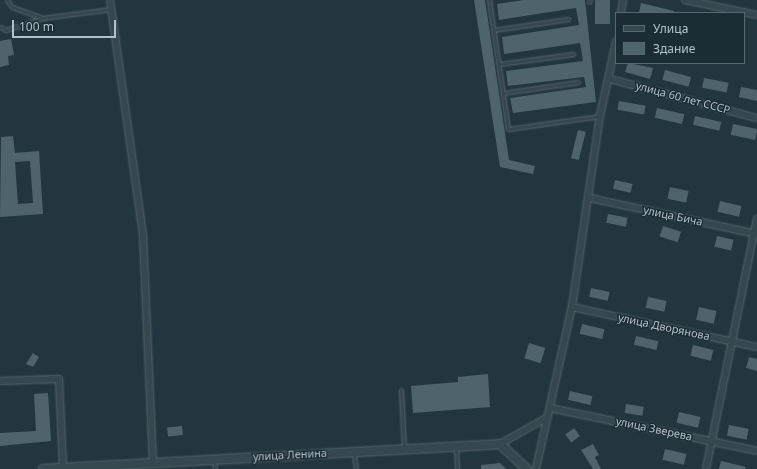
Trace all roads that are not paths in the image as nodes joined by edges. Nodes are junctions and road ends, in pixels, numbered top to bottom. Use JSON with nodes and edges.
{"nodes":[{"id":1,"x":7,"y":0,"type":"edge"},
{"id":2,"x":110,"y":0,"type":"edge"},
{"id":3,"x":489,"y":0,"type":"edge"},
{"id":4,"x":623,"y":0,"type":"edge"},
{"id":5,"x":685,"y":0,"type":"edge"},
{"id":6,"x":111,"y":9,"type":"junction"},
{"id":7,"x":621,"y":12,"type":"edge"},
{"id":8,"x":743,"y":12,"type":"edge"},
{"id":9,"x":745,"y":12,"type":"edge"},
{"id":10,"x":757,"y":15,"type":"edge"},
{"id":11,"x":42,"y":18,"type":"junction"},
{"id":12,"x":568,"y":19,"type":"dead end"},
{"id":13,"x":0,"y":27,"type":"edge"},
{"id":14,"x":494,"y":30,"type":"junction"},
{"id":15,"x":615,"y":48,"type":"edge"},
{"id":16,"x":573,"y":54,"type":"dead end"},
{"id":17,"x":499,"y":64,"type":"junction"},
{"id":18,"x":610,"y":79,"type":"junction"},
{"id":19,"x":578,"y":82,"type":"dead end"},
{"id":20,"x":503,"y":93,"type":"junction"},
{"id":21,"x":600,"y":116,"type":"junction"},
{"id":22,"x":757,"y":118,"type":"edge"},
{"id":23,"x":590,"y":198,"type":"junction"},
{"id":24,"x":757,"y":219,"type":"edge"},
{"id":25,"x":756,"y":234,"type":"edge"},
{"id":26,"x":572,"y":307,"type":"junction"},
{"id":27,"x":732,"y":342,"type":"junction"},
{"id":28,"x":757,"y":347,"type":"edge"},
{"id":29,"x":0,"y":381,"type":"edge"},
{"id":30,"x":401,"y":390,"type":"dead end"},
{"id":31,"x":550,"y":408,"type":"junction"},
{"id":32,"x":548,"y":417,"type":"junction"},
{"id":33,"x":711,"y":441,"type":"junction"},
{"id":34,"x":500,"y":444,"type":"junction"},
{"id":35,"x":456,"y":446,"type":"junction"},
{"id":36,"x":404,"y":449,"type":"junction"},
{"id":37,"x":354,"y":451,"type":"junction"},
{"id":38,"x":757,"y":451,"type":"edge"},
{"id":39,"x":214,"y":459,"type":"junction"},
{"id":40,"x":148,"y":464,"type":"edge"},
{"id":41,"x":63,"y":468,"type":"junction"},
{"id":42,"x":43,"y":469,"type":"edge"},
{"id":43,"x":50,"y":469,"type":"edge"},
{"id":44,"x":215,"y":469,"type":"edge"},
{"id":45,"x":356,"y":469,"type":"edge"},
{"id":46,"x":458,"y":469,"type":"edge"},
{"id":47,"x":527,"y":469,"type":"edge"},
{"id":48,"x":536,"y":469,"type":"edge"},
{"id":49,"x":706,"y":469,"type":"edge"}],
"edges":[{"from":1,"to":11,"type":"lane"},
{"from":2,"to":6,"type":"street"},
{"from":3,"to":14,"type":"lane"},
{"from":4,"to":7,"type":"street"},
{"from":5,"to":8,"type":"street"},
{"from":6,"to":11,"type":"lane"},
{"from":6,"to":40,"type":"street"},
{"from":9,"to":10,"type":"street"},
{"from":11,"to":13,"type":"lane"},
{"from":12,"to":14,"type":"lane"},
{"from":14,"to":17,"type":"lane"},
{"from":15,"to":18,"type":"street"},
{"from":16,"to":17,"type":"lane"},
{"from":17,"to":20,"type":"lane"},
{"from":18,"to":21,"type":"street"},
{"from":18,"to":22,"type":"street","name":"улица 60 лет СССР"},
{"from":19,"to":20,"type":"lane"},
{"from":20,"to":21,"type":"lane"},
{"from":21,"to":23,"type":"street"},
{"from":23,"to":25,"type":"street","name":"улица Бича"},
{"from":23,"to":26,"type":"street"},
{"from":24,"to":25,"type":"street"},
{"from":25,"to":27,"type":"street"},
{"from":26,"to":27,"type":"street","name":"улица Дворянова"},
{"from":26,"to":31,"type":"street"},
{"from":27,"to":28,"type":"street","name":"улица Дворянова"},
{"from":27,"to":33,"type":"street"},
{"from":29,"to":41,"type":"street"},
{"from":30,"to":36,"type":"lane"},
{"from":31,"to":32,"type":"street"},
{"from":31,"to":33,"type":"street","name":"улица Зверева"},
{"from":32,"to":34,"type":"street"},
{"from":32,"to":48,"type":"street"},
{"from":33,"to":38,"type":"street","name":"улица Зверева"},
{"from":33,"to":49,"type":"street"},
{"from":34,"to":35,"type":"street","name":"улица Ленина"},
{"from":34,"to":47,"type":"street"},
{"from":35,"to":36,"type":"street","name":"улица Ленина"},
{"from":35,"to":46,"type":"lane"},
{"from":36,"to":37,"type":"street","name":"улица Ленина"},
{"from":37,"to":39,"type":"street","name":"улица Ленина"},
{"from":37,"to":45,"type":"lane"},
{"from":39,"to":40,"type":"street","name":"улица Ленина"},
{"from":39,"to":44,"type":"lane"},
{"from":40,"to":41,"type":"street","name":"улица Ленина"},
{"from":41,"to":43,"type":"street","name":"улица Ленина"},
{"from":42,"to":43,"type":"street","name":"улица Ленина"}]}
